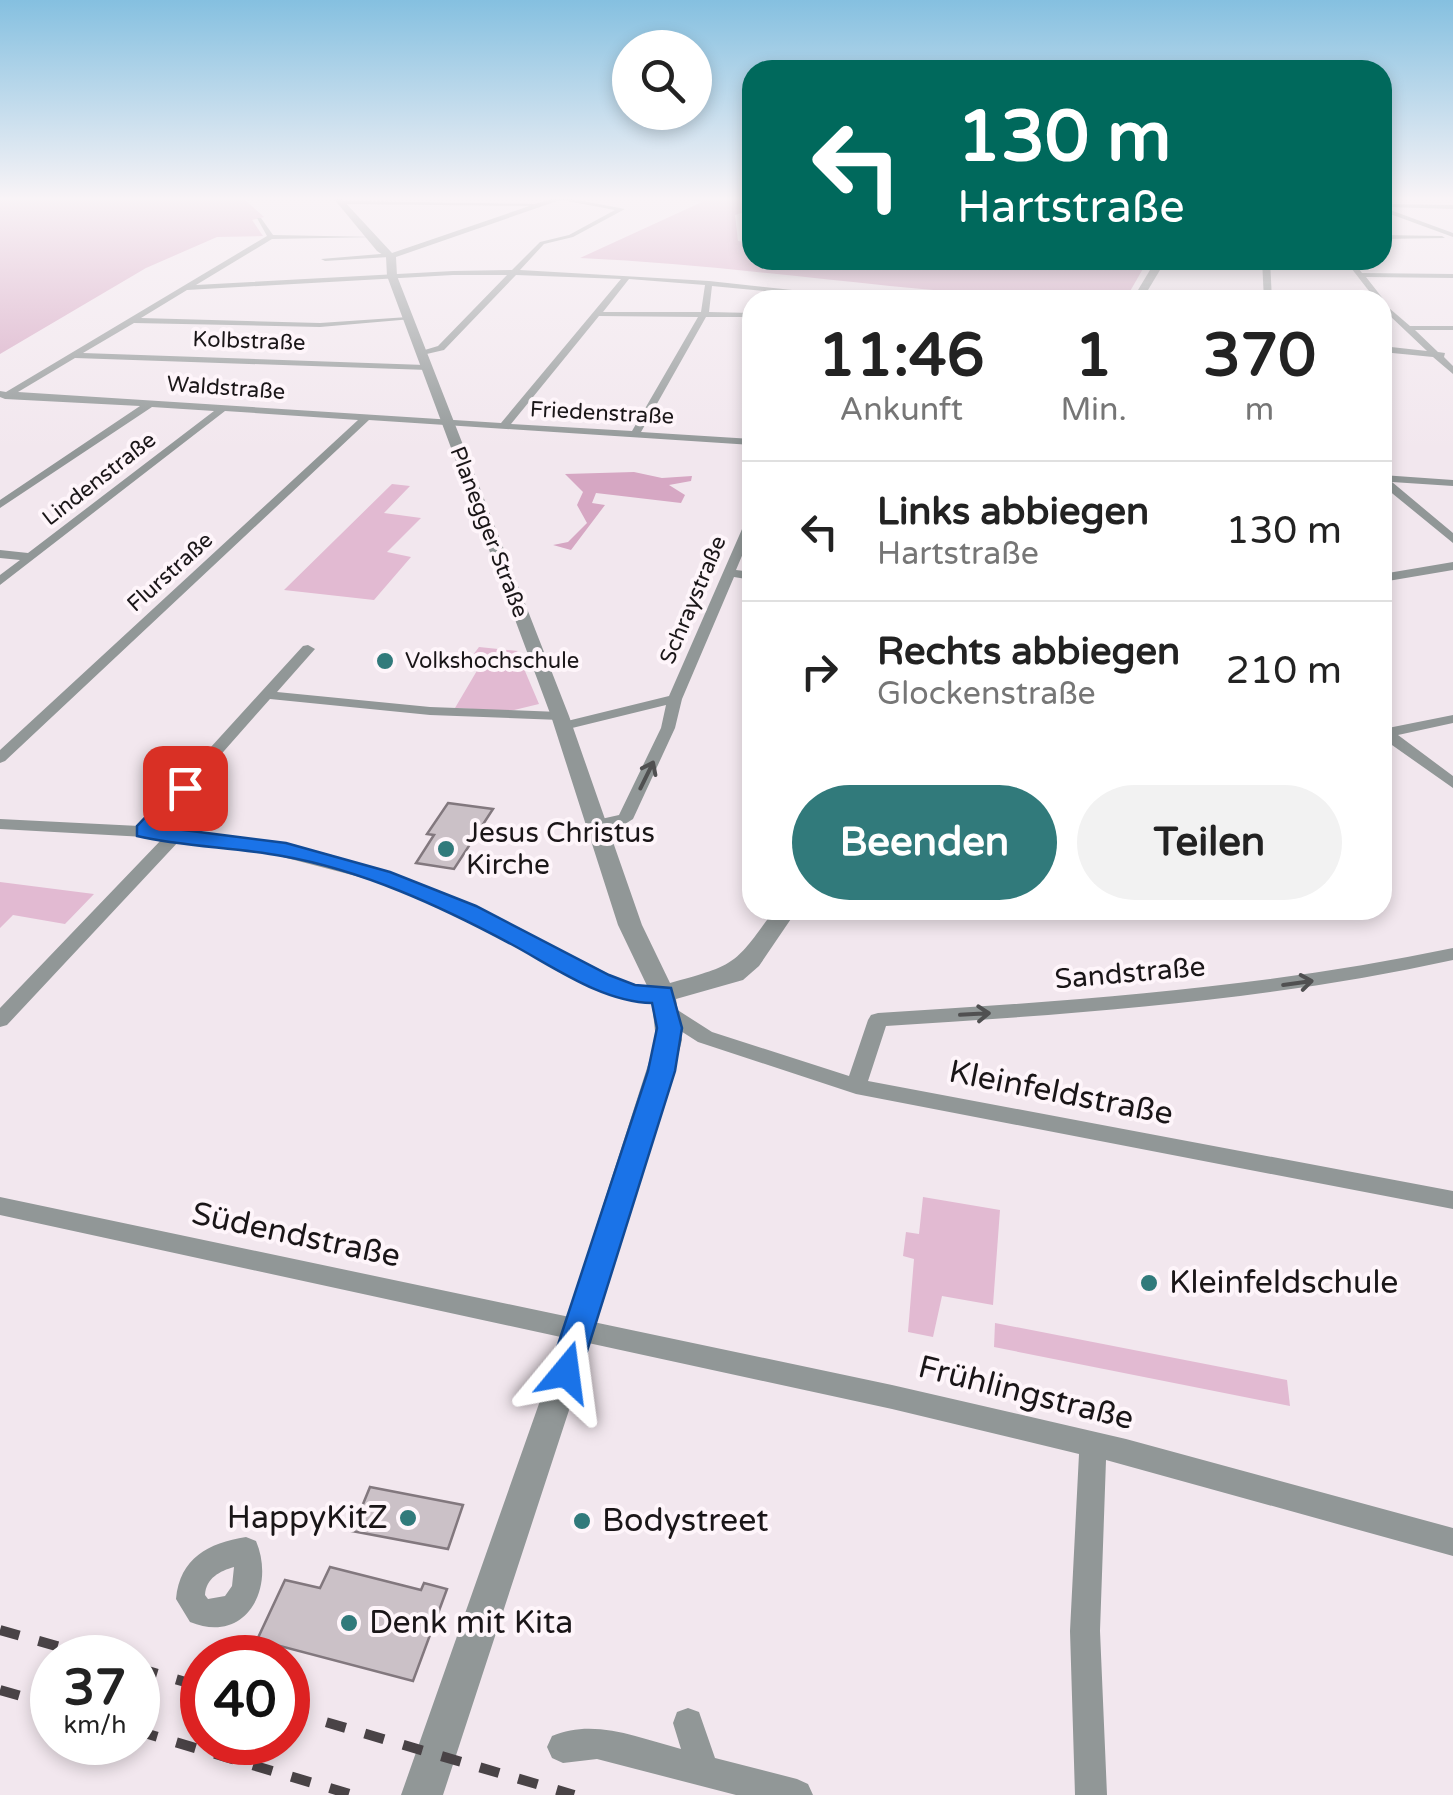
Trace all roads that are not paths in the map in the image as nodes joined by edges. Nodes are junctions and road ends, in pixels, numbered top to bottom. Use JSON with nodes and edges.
{"nodes":[{"id":1,"x":193,"y":283,"type":"edge"},
{"id":2,"x":283,"y":283,"type":"edge"},
{"id":3,"x":394,"y":283,"type":"edge"},
{"id":4,"x":504,"y":283,"type":"edge"},
{"id":5,"x":622,"y":283,"type":"edge"},
{"id":6,"x":706,"y":283,"type":"edge"},
{"id":7,"x":709,"y":283,"type":"junction"},
{"id":8,"x":184,"y":288,"type":"junction"},
{"id":9,"x":779,"y":290,"type":"edge"},
{"id":10,"x":704,"y":312,"type":"junction"},
{"id":11,"x":1392,"y":312,"type":"edge"},
{"id":12,"x":597,"y":314,"type":"junction"},
{"id":13,"x":742,"y":314,"type":"edge"},
{"id":14,"x":408,"y":319,"type":"junction"},
{"id":15,"x":129,"y":320,"type":"junction"},
{"id":16,"x":1411,"y":328,"type":"junction"},
{"id":17,"x":1453,"y":328,"type":"edge"},
{"id":18,"x":1392,"y":350,"type":"edge"},
{"id":19,"x":420,"y":354,"type":"junction"},
{"id":20,"x":1439,"y":354,"type":"junction"},
{"id":21,"x":72,"y":355,"type":"junction"},
{"id":22,"x":1453,"y":355,"type":"edge"},
{"id":23,"x":425,"y":368,"type":"junction"},
{"id":24,"x":1453,"y":371,"type":"edge"},
{"id":25,"x":2,"y":396,"type":"edge"},
{"id":26,"x":149,"y":404,"type":"junction"},
{"id":27,"x":224,"y":408,"type":"junction"},
{"id":28,"x":368,"y":417,"type":"junction"},
{"id":29,"x":448,"y":423,"type":"junction"},
{"id":30,"x":503,"y":427,"type":"junction"},
{"id":31,"x":635,"y":434,"type":"junction"},
{"id":32,"x":742,"y":441,"type":"edge"},
{"id":33,"x":1392,"y":480,"type":"edge"},
{"id":34,"x":1453,"y":483,"type":"edge"},
{"id":35,"x":1392,"y":487,"type":"edge"},
{"id":36,"x":0,"y":505,"type":"edge"},
{"id":37,"x":1453,"y":539,"type":"edge"},
{"id":38,"x":742,"y":543,"type":"edge"},
{"id":39,"x":0,"y":554,"type":"edge"},
{"id":40,"x":31,"y":556,"type":"junction"},
{"id":41,"x":1453,"y":566,"type":"edge"},
{"id":42,"x":729,"y":574,"type":"junction"},
{"id":43,"x":742,"y":575,"type":"edge"},
{"id":44,"x":1392,"y":576,"type":"edge"},
{"id":45,"x":0,"y":581,"type":"edge"},
{"id":46,"x":308,"y":649,"type":"dead end"},
{"id":47,"x":268,"y":695,"type":"junction"},
{"id":48,"x":676,"y":702,"type":"junction"},
{"id":49,"x":1453,"y":719,"type":"edge"},
{"id":50,"x":562,"y":721,"type":"junction"},
{"id":51,"x":1392,"y":731,"type":"edge"},
{"id":52,"x":1392,"y":739,"type":"edge"},
{"id":53,"x":0,"y":758,"type":"edge"},
{"id":54,"x":1453,"y":783,"type":"edge"},
{"id":55,"x":0,"y":824,"type":"edge"},
{"id":56,"x":598,"y":824,"type":"junction"},
{"id":57,"x":144,"y":831,"type":"junction"},
{"id":58,"x":176,"y":834,"type":"junction"},
{"id":59,"x":779,"y":920,"type":"edge"},
{"id":60,"x":1453,"y":954,"type":"edge"},
{"id":61,"x":666,"y":1004,"type":"junction"},
{"id":62,"x":0,"y":1020,"type":"edge"},
{"id":63,"x":856,"y":1086,"type":"junction"},
{"id":64,"x":1453,"y":1200,"type":"edge"},
{"id":65,"x":0,"y":1206,"type":"edge"},
{"id":66,"x":578,"y":1329,"type":"junction"},
{"id":67,"x":1093,"y":1444,"type":"junction"},
{"id":68,"x":1453,"y":1542,"type":"edge"},
{"id":69,"x":688,"y":1724,"type":"dead end"},
{"id":70,"x":562,"y":1747,"type":"dead end"},
{"id":71,"x":704,"y":1772,"type":"junction"},
{"id":72,"x":422,"y":1795,"type":"edge"},
{"id":73,"x":796,"y":1795,"type":"edge"},
{"id":74,"x":1091,"y":1795,"type":"edge"}],
"edges":[{"from":1,"to":8,"type":"street"},
{"from":2,"to":8,"type":"street"},
{"from":3,"to":14,"type":"street","name":"Planegger Straße"},
{"from":4,"to":19,"type":"street"},
{"from":5,"to":12,"type":"street"},
{"from":6,"to":7,"type":"street"},
{"from":7,"to":9,"type":"street"},
{"from":7,"to":10,"type":"street"},
{"from":8,"to":15,"type":"street"},
{"from":10,"to":12,"type":"street"},
{"from":10,"to":13,"type":"street"},
{"from":10,"to":31,"type":"street"},
{"from":11,"to":16,"type":"street"},
{"from":12,"to":30,"type":"street"},
{"from":14,"to":15,"type":"street"},
{"from":14,"to":19,"type":"street","name":"Planegger Straße"},
{"from":15,"to":21,"type":"street"},
{"from":16,"to":17,"type":"street"},
{"from":16,"to":20,"type":"street"},
{"from":18,"to":20,"type":"street"},
{"from":19,"to":23,"type":"street","name":"Planegger Straße"},
{"from":20,"to":22,"type":"street"},
{"from":20,"to":24,"type":"street"},
{"from":21,"to":23,"type":"street","name":"Kolbstraße"},
{"from":21,"to":25,"type":"street"},
{"from":23,"to":29,"type":"street","name":"Planegger Straße"},
{"from":25,"to":26,"type":"street","name":"Waldstraße"},
{"from":26,"to":27,"type":"street","name":"Waldstraße"},
{"from":26,"to":36,"type":"street"},
{"from":27,"to":28,"type":"street","name":"Waldstraße"},
{"from":27,"to":40,"type":"street","name":"Lindenstraße"},
{"from":28,"to":29,"type":"street","name":"Waldstraße"},
{"from":28,"to":53,"type":"street","name":"Flurstraße"},
{"from":29,"to":30,"type":"street","name":"Friedenstraße"},
{"from":29,"to":50,"type":"street","name":"Planegger Straße"},
{"from":30,"to":31,"type":"street","name":"Friedenstraße"},
{"from":31,"to":32,"type":"street","name":"Friedenstraße"},
{"from":33,"to":34,"type":"street"},
{"from":35,"to":37,"type":"street"},
{"from":38,"to":42,"type":"street","name":"Schraystraße"},
{"from":39,"to":40,"type":"street"},
{"from":40,"to":45,"type":"street","name":"Lindenstraße"},
{"from":41,"to":44,"type":"street"},
{"from":42,"to":43,"type":"street"},
{"from":42,"to":48,"type":"street","name":"Schraystraße"},
{"from":46,"to":47,"type":"street"},
{"from":47,"to":50,"type":"street","name":"Schraystraße"},
{"from":47,"to":57,"type":"street"},
{"from":48,"to":50,"type":"street","name":"Schraystraße"},
{"from":56,"to":48,"type":"street","name":"Schraystraße","one_way":true},
{"from":49,"to":51,"type":"street"},
{"from":50,"to":56,"type":"street","name":"Planegger Straße"},
{"from":52,"to":54,"type":"street"},
{"from":55,"to":57,"type":"street"},
{"from":56,"to":61,"type":"street","name":"Planegger Straße"},
{"from":57,"to":58,"type":"street"},
{"from":58,"to":61,"type":"street"},
{"from":58,"to":62,"type":"street"},
{"from":59,"to":61,"type":"street"},
{"from":63,"to":60,"type":"street","name":"Sandstraße","one_way":true},
{"from":61,"to":63,"type":"street","name":"Kleinfeldstraße"},
{"from":61,"to":66,"type":"street"},
{"from":63,"to":64,"type":"street","name":"Kleinfeldstraße"},
{"from":65,"to":66,"type":"street","name":"Südendstraße"},
{"from":66,"to":67,"type":"street","name":"Frühlingstraße"},
{"from":66,"to":72,"type":"street"},
{"from":67,"to":68,"type":"street","name":"Frühlingstraße"},
{"from":67,"to":74,"type":"street"},
{"from":69,"to":71,"type":"street"},
{"from":70,"to":71,"type":"street"},
{"from":71,"to":73,"type":"street"}]}
